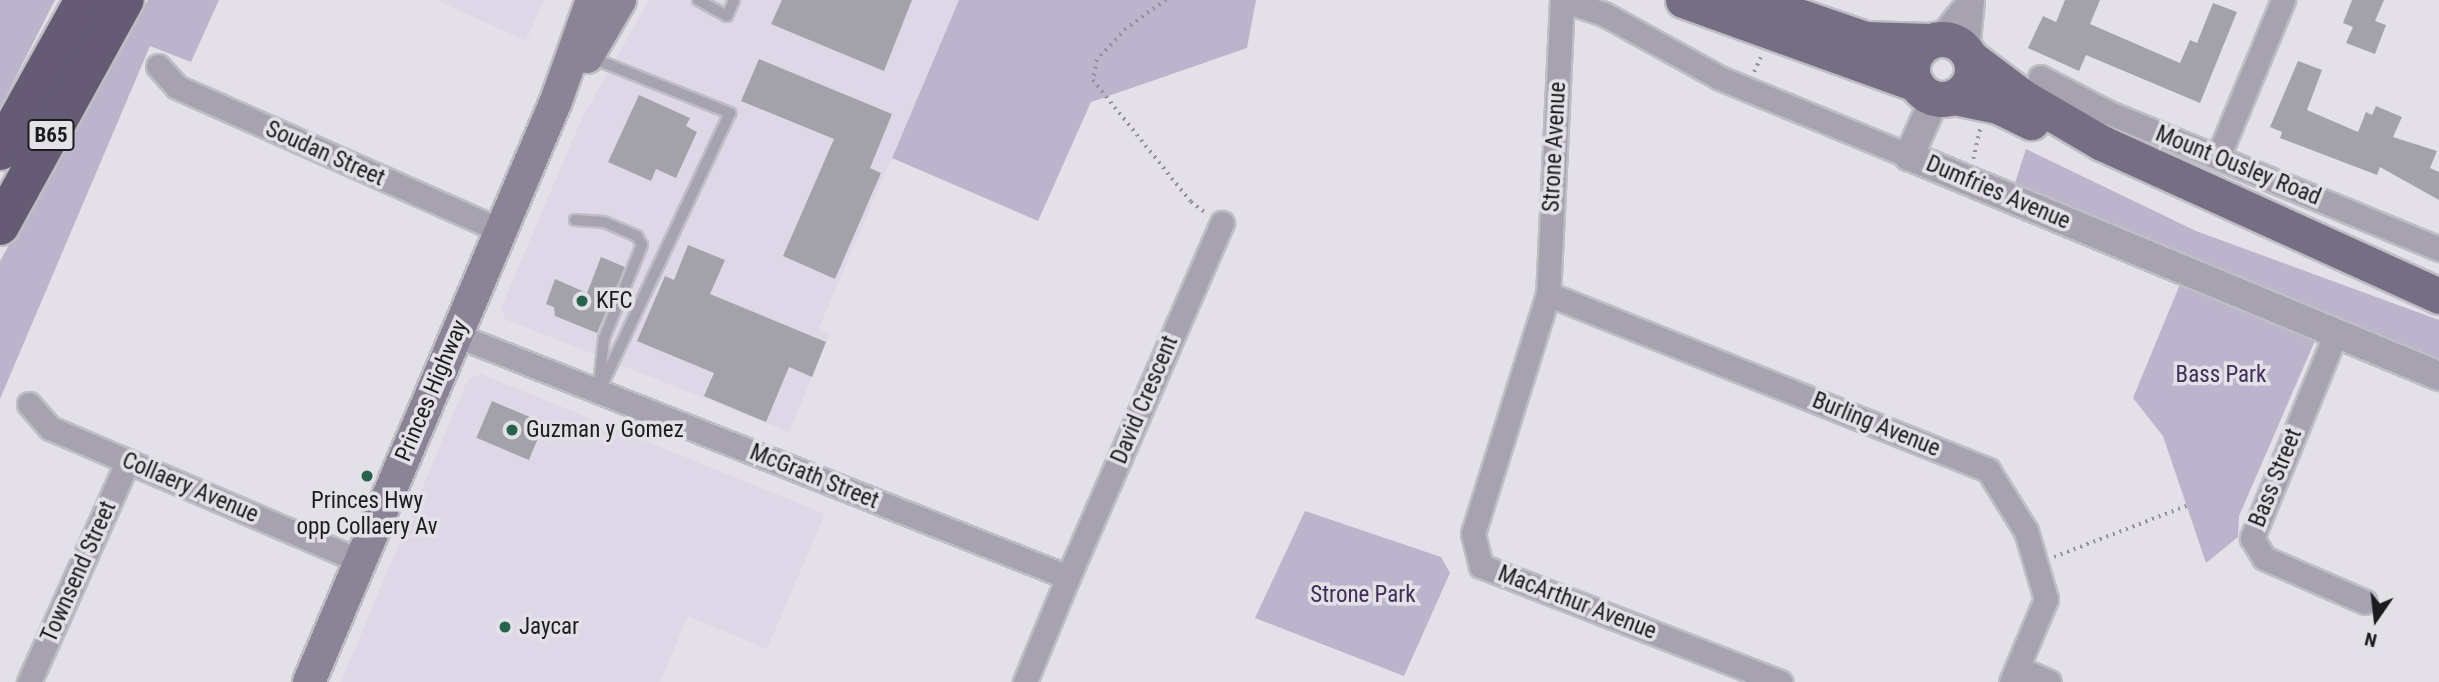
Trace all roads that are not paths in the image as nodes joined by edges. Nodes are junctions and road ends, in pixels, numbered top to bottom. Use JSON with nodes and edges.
{"nodes":[{"id":1,"x":83,"y":0,"type":"edge"},
{"id":2,"x":125,"y":0,"type":"edge"},
{"id":3,"x":592,"y":0,"type":"edge"},
{"id":4,"x":620,"y":0,"type":"edge"},
{"id":5,"x":698,"y":0,"type":"edge"},
{"id":6,"x":734,"y":0,"type":"edge"},
{"id":7,"x":1562,"y":0,"type":"edge"},
{"id":8,"x":1682,"y":0,"type":"edge"},
{"id":9,"x":1752,"y":0,"type":"edge"},
{"id":10,"x":1815,"y":0,"type":"edge"},
{"id":11,"x":1971,"y":0,"type":"edge"},
{"id":12,"x":2283,"y":0,"type":"edge"},
{"id":13,"x":1834,"y":30,"type":"junction"},
{"id":14,"x":1952,"y":47,"type":"junction"},
{"id":15,"x":587,"y":56,"type":"junction"},
{"id":16,"x":158,"y":66,"type":"dead end"},
{"id":17,"x":2040,"y":77,"type":"dead end"},
{"id":18,"x":1935,"y":93,"type":"junction"},
{"id":19,"x":556,"y":101,"type":"junction"},
{"id":20,"x":0,"y":151,"type":"edge"},
{"id":21,"x":1909,"y":156,"type":"junction"},
{"id":22,"x":2218,"y":157,"type":"junction"},
{"id":23,"x":575,"y":220,"type":"dead end"},
{"id":24,"x":1222,"y":223,"type":"road end"},
{"id":25,"x":0,"y":226,"type":"edge"},
{"id":26,"x":500,"y":230,"type":"junction"},
{"id":27,"x":2439,"y":250,"type":"edge"},
{"id":28,"x":2333,"y":251,"type":"junction"},
{"id":29,"x":1548,"y":294,"type":"junction"},
{"id":30,"x":2439,"y":296,"type":"edge"},
{"id":31,"x":2336,"y":333,"type":"junction"},
{"id":32,"x":456,"y":335,"type":"junction"},
{"id":33,"x":2439,"y":376,"type":"edge"},
{"id":34,"x":599,"y":391,"type":"junction"},
{"id":35,"x":29,"y":404,"type":"dead end"},
{"id":36,"x":128,"y":461,"type":"junction"},
{"id":37,"x":360,"y":561,"type":"junction"},
{"id":38,"x":1068,"y":577,"type":"junction"},
{"id":39,"x":2365,"y":603,"type":"dead end"},
{"id":40,"x":2015,"y":675,"type":"edge"},
{"id":41,"x":29,"y":682,"type":"edge"},
{"id":42,"x":309,"y":682,"type":"edge"},
{"id":43,"x":1025,"y":682,"type":"edge"},
{"id":44,"x":1780,"y":682,"type":"edge"},
{"id":45,"x":2049,"y":682,"type":"edge"}],
"edges":[{"from":1,"to":20,"type":"highway","number":"B65"},
{"from":2,"to":25,"type":"highway","number":"B65"},
{"from":3,"to":19,"type":"main road","name":"Princes Highway"},
{"from":4,"to":15,"type":"main road","name":"Princes Highway"},
{"from":5,"to":6,"type":"lane"},
{"from":7,"to":21,"type":"street","name":"Dumfries Avenue"},
{"from":7,"to":29,"type":"street","name":"Strone Avenue"},
{"from":8,"to":18,"type":"main road","name":"Mount Ousley Road"},
{"from":9,"to":13,"type":"main road"},
{"from":10,"to":13,"type":"street"},
{"from":11,"to":14,"type":"street"},
{"from":12,"to":22,"type":"street"},
{"from":13,"to":14,"type":"main road"},
{"from":14,"to":18,"type":"main road"},
{"from":14,"to":18,"type":"main road"},
{"from":14,"to":28,"type":"main road","name":"Mount Ousley Road"},
{"from":15,"to":19,"type":"main road","name":"Princes Highway"},
{"from":15,"to":34,"type":"lane"},
{"from":16,"to":26,"type":"street","name":"Soudan Street"},
{"from":17,"to":22,"type":"street","name":"Mount Ousley Road"},
{"from":18,"to":21,"type":"street"},
{"from":18,"to":28,"type":"main road","name":"Mount Ousley Road"},
{"from":19,"to":26,"type":"main road","name":"Princes Highway"},
{"from":21,"to":31,"type":"street","name":"Dumfries Avenue"},
{"from":22,"to":27,"type":"street","name":"Mount Ousley Road"},
{"from":23,"to":34,"type":"lane"},
{"from":24,"to":38,"type":"street","name":"David Crescent"},
{"from":26,"to":32,"type":"main road","name":"Princes Highway"},
{"from":28,"to":30,"type":"main road","name":"Mount Ousley Road"},
{"from":29,"to":40,"type":"street","name":"Burling Avenue"},
{"from":29,"to":44,"type":"street","name":"MacArthur Avenue"},
{"from":31,"to":33,"type":"street","name":"Dumfries Avenue"},
{"from":31,"to":39,"type":"street","name":"Bass Street"},
{"from":32,"to":34,"type":"street","name":"McGrath Street"},
{"from":32,"to":37,"type":"main road","name":"Princes Highway"},
{"from":34,"to":38,"type":"street","name":"McGrath Street"},
{"from":35,"to":36,"type":"street","name":"Collaery Avenue"},
{"from":36,"to":37,"type":"street","name":"Collaery Avenue"},
{"from":36,"to":41,"type":"street","name":"Townsend Street"},
{"from":37,"to":42,"type":"main road","name":"Princes Highway"},
{"from":38,"to":43,"type":"street"},
{"from":40,"to":45,"type":"street"}]}
